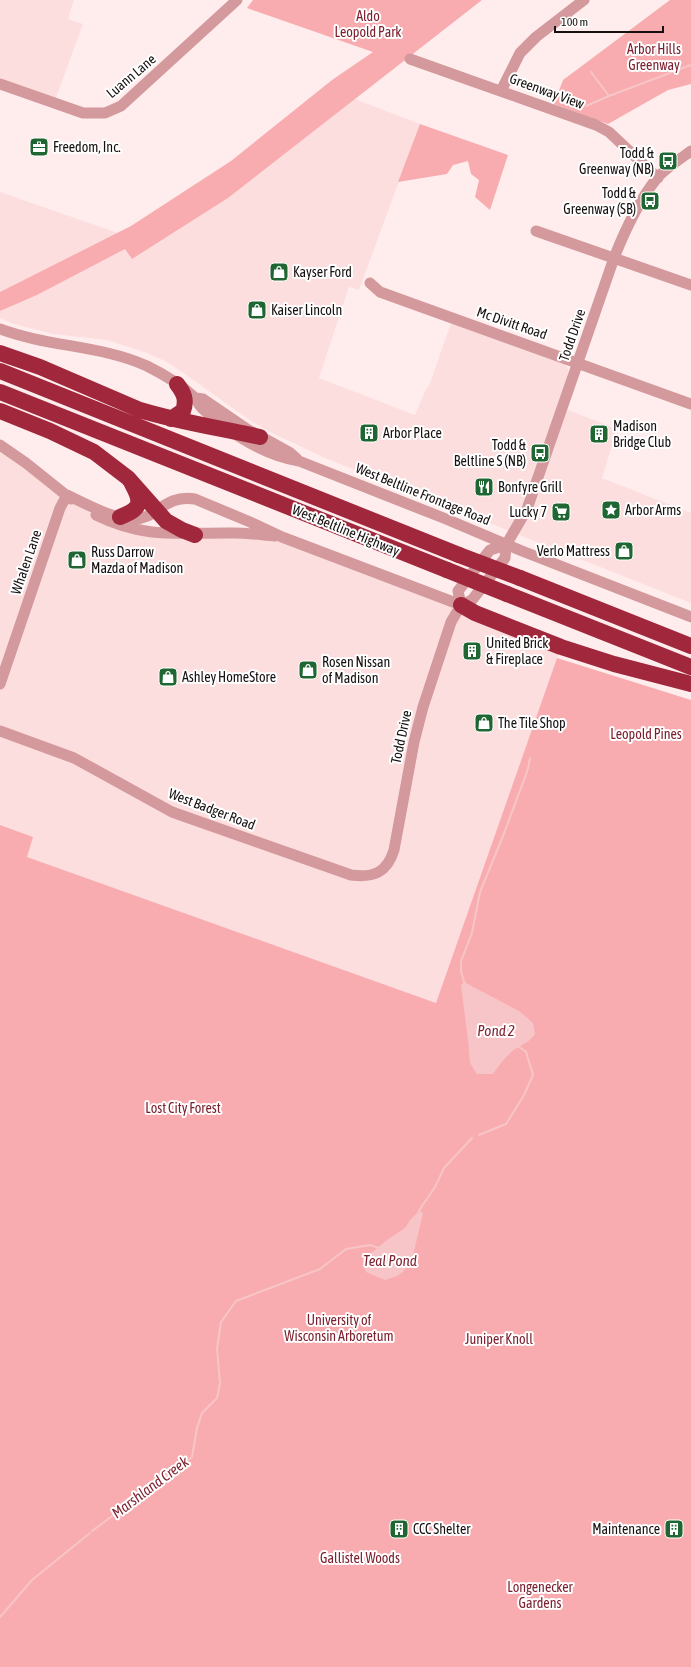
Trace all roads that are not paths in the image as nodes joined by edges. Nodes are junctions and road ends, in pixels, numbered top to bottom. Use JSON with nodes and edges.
{"nodes":[{"id":1,"x":237,"y":0,"type":"edge"},
{"id":2,"x":584,"y":0,"type":"edge"},
{"id":3,"x":410,"y":59,"type":"dead end"},
{"id":4,"x":0,"y":84,"type":"edge"},
{"id":5,"x":501,"y":91,"type":"junction"},
{"id":6,"x":691,"y":151,"type":"edge"},
{"id":7,"x":658,"y":178,"type":"junction"},
{"id":8,"x":536,"y":230,"type":"dead end"},
{"id":9,"x":614,"y":258,"type":"junction"},
{"id":10,"x":370,"y":283,"type":"dead end"},
{"id":11,"x":691,"y":285,"type":"edge"},
{"id":12,"x":0,"y":329,"type":"edge"},
{"id":13,"x":0,"y":353,"type":"edge"},
{"id":14,"x":578,"y":363,"type":"junction"},
{"id":15,"x":0,"y":371,"type":"edge"},
{"id":16,"x":177,"y":384,"type":"junction"},
{"id":17,"x":0,"y":392,"type":"edge"},
{"id":18,"x":194,"y":397,"type":"junction"},
{"id":19,"x":691,"y":404,"type":"edge"},
{"id":20,"x":0,"y":410,"type":"edge"},
{"id":21,"x":171,"y":419,"type":"junction"},
{"id":22,"x":228,"y":429,"type":"junction"},
{"id":23,"x":260,"y":437,"type":"junction"},
{"id":24,"x":0,"y":445,"type":"edge"},
{"id":25,"x":299,"y":461,"type":"junction"},
{"id":26,"x":128,"y":478,"type":"junction"},
{"id":27,"x":67,"y":495,"type":"junction"},
{"id":28,"x":158,"y":510,"type":"junction"},
{"id":29,"x":120,"y":517,"type":"junction"},
{"id":30,"x":195,"y":535,"type":"junction"},
{"id":31,"x":282,"y":537,"type":"junction"},
{"id":32,"x":506,"y":544,"type":"junction"},
{"id":33,"x":461,"y":605,"type":"junction"},
{"id":34,"x":691,"y":617,"type":"edge"},
{"id":35,"x":691,"y":646,"type":"edge"},
{"id":36,"x":691,"y":667,"type":"edge"},
{"id":37,"x":0,"y":684,"type":"edge"},
{"id":38,"x":691,"y":684,"type":"edge"},
{"id":39,"x":0,"y":730,"type":"edge"},
{"id":40,"x":376,"y":874,"type":"joint"}],
"edges":[{"from":1,"to":4,"type":"street","name":"Luann Lane"},
{"from":2,"to":5,"type":"street"},
{"from":3,"to":5,"type":"street","name":"Greenway View"},
{"from":5,"to":7,"type":"street","name":"Greenway View"},
{"from":6,"to":7,"type":"street","name":"Todd Drive"},
{"from":7,"to":9,"type":"street","name":"Todd Drive"},
{"from":8,"to":9,"type":"street"},
{"from":9,"to":11,"type":"street"},
{"from":9,"to":14,"type":"street","name":"Todd Drive"},
{"from":10,"to":14,"type":"street","name":"Mc Divitt Road"},
{"from":12,"to":16,"type":"street","name":"West Beltline Frontage Road"},
{"from":13,"to":21,"type":"highway"},
{"from":14,"to":19,"type":"street","name":"Mc Divitt Road"},
{"from":14,"to":32,"type":"street","name":"Todd Drive"},
{"from":15,"to":35,"type":"highway","name":"West Beltline Highway","bridge":true},
{"from":16,"to":18,"type":"street","name":"West Beltline Frontage Road"},
{"from":16,"to":21,"type":"highway"},
{"from":17,"to":36,"type":"highway","name":"West Beltline Highway","bridge":true},
{"from":18,"to":22,"type":"street","name":"West Beltline Frontage Road"},
{"from":18,"to":23,"type":"street","name":"West Beltline Frontage Road"},
{"from":20,"to":26,"type":"highway"},
{"from":21,"to":22,"type":"highway"},
{"from":22,"to":23,"type":"highway"},
{"from":22,"to":25,"type":"street","name":"West Beltline Frontage Road"},
{"from":23,"to":25,"type":"street","name":"West Beltline Frontage Road"},
{"from":24,"to":27,"type":"street"},
{"from":25,"to":32,"type":"street","name":"West Beltline Frontage Road"},
{"from":26,"to":28,"type":"highway"},
{"from":26,"to":29,"type":"highway"},
{"from":27,"to":29,"type":"street"},
{"from":27,"to":30,"type":"street"},
{"from":27,"to":37,"type":"street","name":"Whalen Lane"},
{"from":28,"to":29,"type":"street"},
{"from":28,"to":30,"type":"highway"},
{"from":28,"to":31,"type":"street"},
{"from":30,"to":31,"type":"street"},
{"from":31,"to":33,"type":"street"},
{"from":32,"to":33,"type":"street","name":"Todd Drive"},
{"from":32,"to":33,"type":"street","name":"Todd Drive"},
{"from":32,"to":34,"type":"street","name":"West Beltline Frontage Road"},
{"from":33,"to":38,"type":"highway"},
{"from":33,"to":40,"type":"street","name":"Todd Drive"},
{"from":39,"to":40,"type":"street","name":"West Badger Road"}]}
